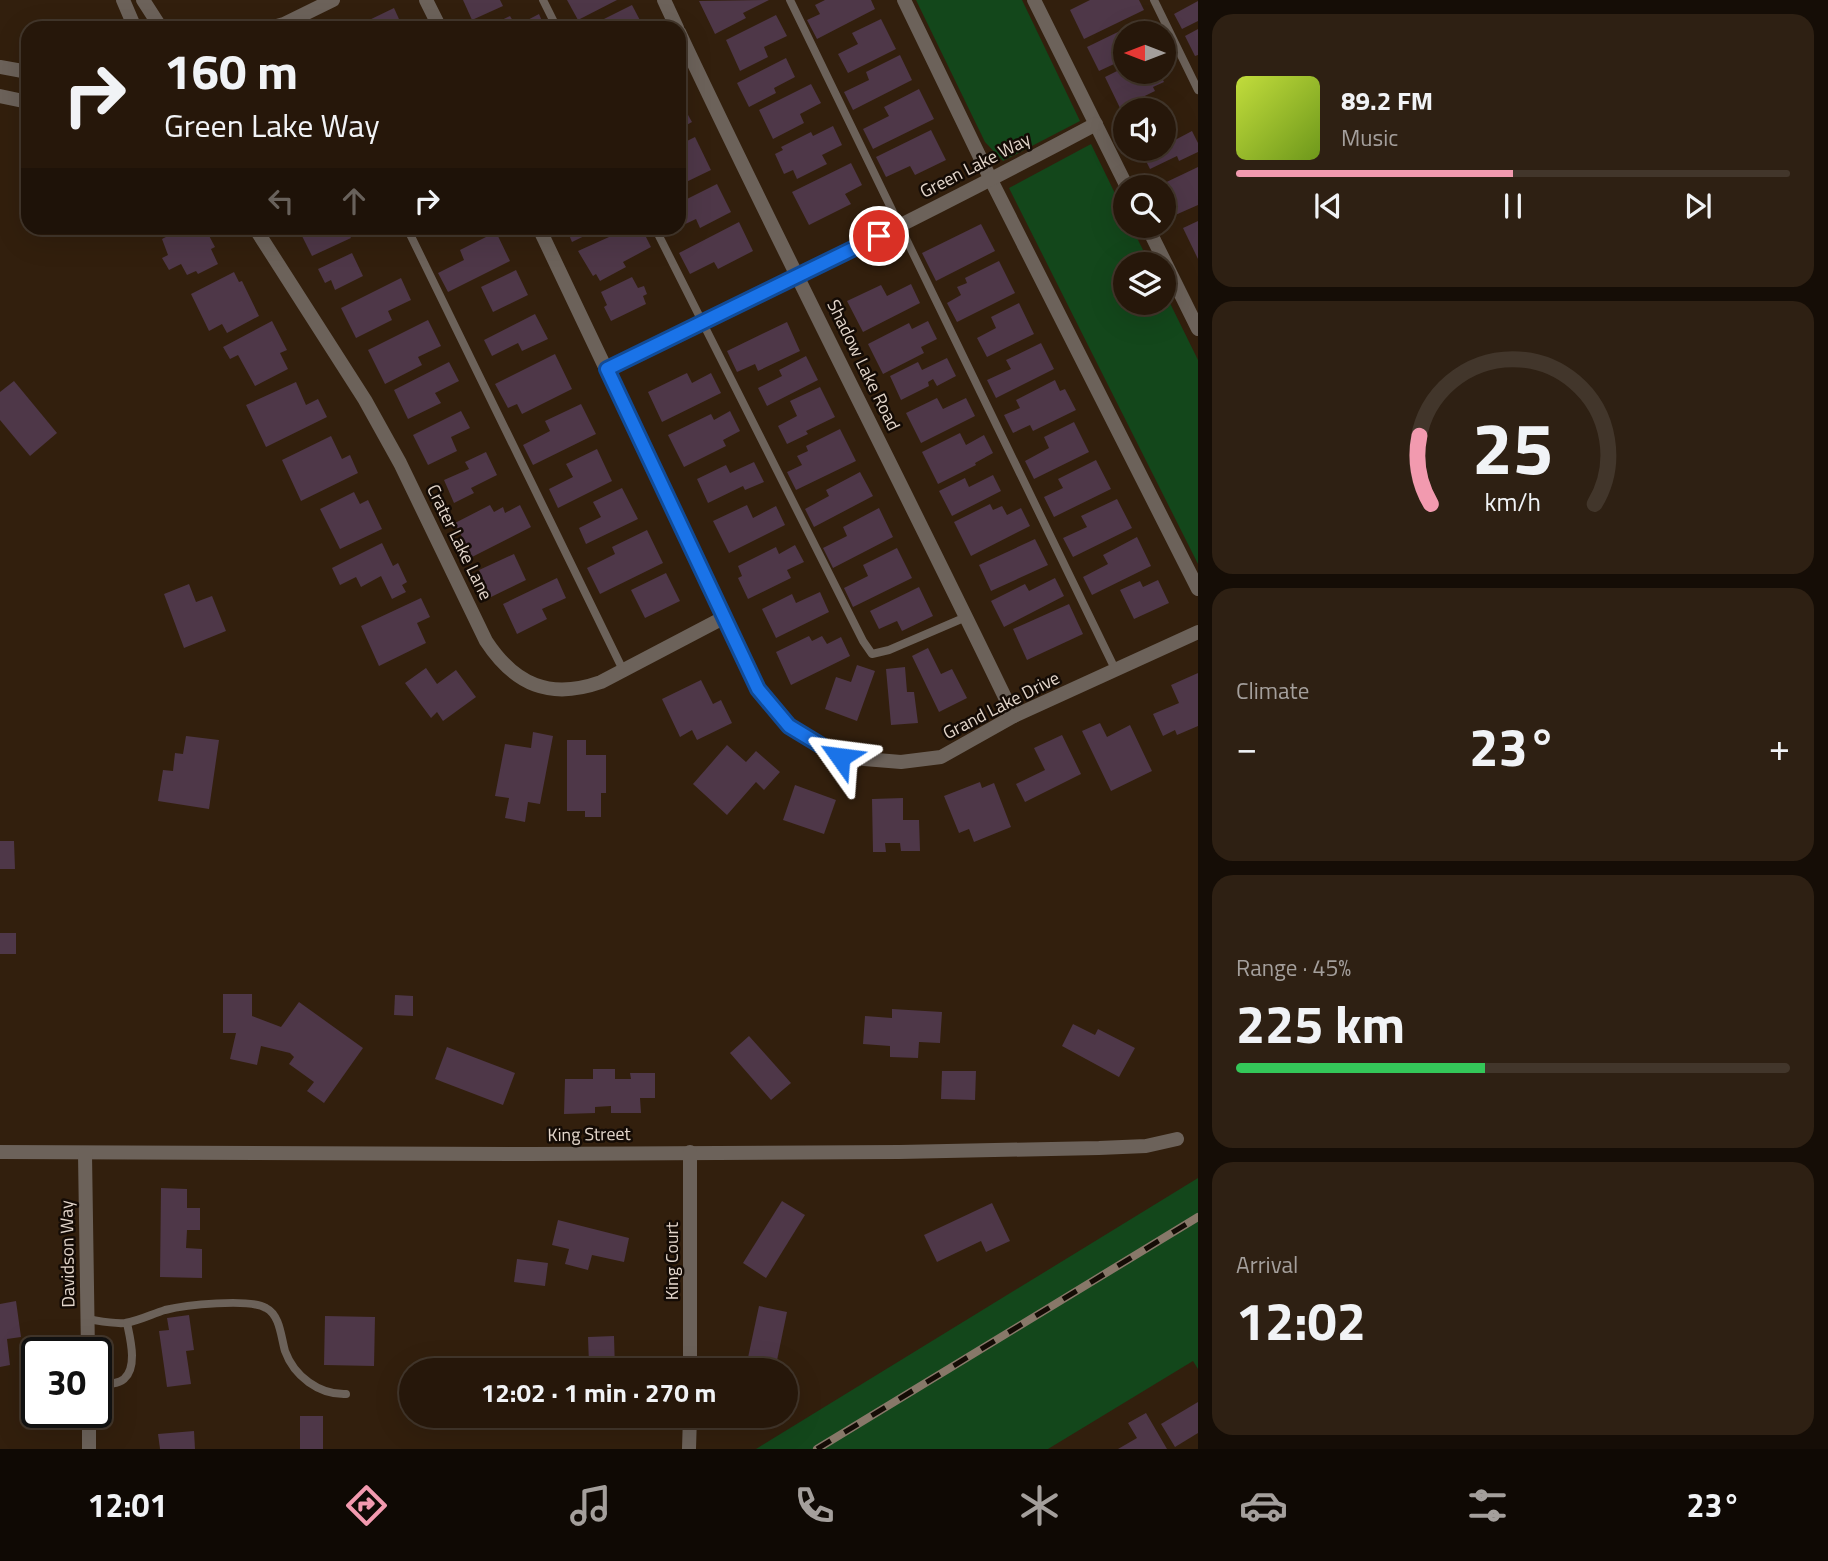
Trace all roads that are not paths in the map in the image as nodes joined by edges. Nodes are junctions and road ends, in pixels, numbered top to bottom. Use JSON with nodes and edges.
{"nodes":[{"id":1,"x":123,"y":0,"type":"edge"},
{"id":2,"x":143,"y":0,"type":"edge"},
{"id":3,"x":333,"y":0,"type":"edge"},
{"id":4,"x":426,"y":0,"type":"edge"},
{"id":5,"x":543,"y":0,"type":"edge"},
{"id":6,"x":664,"y":0,"type":"edge"},
{"id":7,"x":790,"y":0,"type":"edge"},
{"id":8,"x":904,"y":0,"type":"edge"},
{"id":9,"x":1034,"y":0,"type":"edge"},
{"id":10,"x":1154,"y":0,"type":"edge"},
{"id":11,"x":132,"y":21,"type":"edge"},
{"id":12,"x":156,"y":21,"type":"edge"},
{"id":13,"x":306,"y":21,"type":"edge"},
{"id":14,"x":436,"y":21,"type":"edge"},
{"id":15,"x":554,"y":21,"type":"edge"},
{"id":16,"x":674,"y":21,"type":"edge"},
{"id":17,"x":686,"y":46,"type":"edge"},
{"id":18,"x":0,"y":67,"type":"edge"},
{"id":19,"x":21,"y":71,"type":"edge"},
{"id":20,"x":1198,"y":90,"type":"edge"},
{"id":21,"x":0,"y":96,"type":"edge"},
{"id":22,"x":21,"y":100,"type":"edge"},
{"id":23,"x":1096,"y":124,"type":"junction"},
{"id":24,"x":1121,"y":175,"type":"edge"},
{"id":25,"x":991,"y":180,"type":"junction"},
{"id":26,"x":899,"y":226,"type":"junction"},
{"id":27,"x":260,"y":235,"type":"edge"},
{"id":28,"x":410,"y":235,"type":"edge"},
{"id":29,"x":542,"y":235,"type":"edge"},
{"id":30,"x":658,"y":235,"type":"edge"},
{"id":31,"x":1153,"y":238,"type":"edge"},
{"id":32,"x":798,"y":276,"type":"junction"},
{"id":33,"x":702,"y":323,"type":"junction"},
{"id":34,"x":1198,"y":329,"type":"edge"},
{"id":35,"x":607,"y":369,"type":"junction"},
{"id":36,"x":1198,"y":589,"type":"edge"},
{"id":37,"x":967,"y":617,"type":"junction"},
{"id":38,"x":723,"y":618,"type":"junction"},
{"id":39,"x":1198,"y":632,"type":"edge"},
{"id":40,"x":623,"y":670,"type":"junction"},
{"id":41,"x":1116,"y":671,"type":"junction"},
{"id":42,"x":1014,"y":716,"type":"junction"},
{"id":43,"x":1177,"y":1139,"type":"dead end"},
{"id":44,"x":0,"y":1152,"type":"edge"},
{"id":45,"x":690,"y":1152,"type":"junction"},
{"id":46,"x":85,"y":1154,"type":"junction"},
{"id":47,"x":87,"y":1319,"type":"junction"},
{"id":48,"x":127,"y":1322,"type":"junction"},
{"id":49,"x":88,"y":1337,"type":"edge"},
{"id":50,"x":690,"y":1358,"type":"edge"},
{"id":51,"x":112,"y":1383,"type":"edge"},
{"id":52,"x":346,"y":1395,"type":"dead end"},
{"id":53,"x":89,"y":1428,"type":"edge"},
{"id":54,"x":690,"y":1428,"type":"edge"},
{"id":55,"x":89,"y":1449,"type":"edge"},
{"id":56,"x":689,"y":1449,"type":"edge"}],
"edges":[{"from":1,"to":11,"type":"street"},
{"from":2,"to":12,"type":"street"},
{"from":3,"to":13,"type":"street"},
{"from":4,"to":14,"type":"street"},
{"from":5,"to":15,"type":"lane"},
{"from":6,"to":16,"type":"street","name":"Shadow Lake Road"},
{"from":7,"to":26,"type":"lane"},
{"from":8,"to":25,"type":"street"},
{"from":9,"to":23,"type":"street"},
{"from":10,"to":20,"type":"lane"},
{"from":17,"to":32,"type":"street","name":"Shadow Lake Road"},
{"from":18,"to":19,"type":"street"},
{"from":21,"to":22,"type":"street"},
{"from":23,"to":24,"type":"street"},
{"from":23,"to":25,"type":"street","name":"Green Lake Way"},
{"from":25,"to":26,"type":"street","name":"Green Lake Way"},
{"from":25,"to":36,"type":"street"},
{"from":26,"to":32,"type":"street","name":"Green Lake Way"},
{"from":26,"to":41,"type":"lane"},
{"from":27,"to":40,"type":"street","name":"Crater Lake Lane"},
{"from":28,"to":40,"type":"lane"},
{"from":29,"to":35,"type":"street","name":"Grand Lake Drive"},
{"from":30,"to":33,"type":"lane"},
{"from":31,"to":34,"type":"street"},
{"from":32,"to":33,"type":"street","name":"Green Lake Way"},
{"from":32,"to":37,"type":"street","name":"Shadow Lake Road"},
{"from":33,"to":35,"type":"street","name":"Green Lake Way"},
{"from":33,"to":37,"type":"lane"},
{"from":35,"to":38,"type":"street","name":"Grand Lake Drive"},
{"from":37,"to":42,"type":"street","name":"Shadow Lake Road"},
{"from":38,"to":40,"type":"street","name":"Crater Lake Lane"},
{"from":38,"to":42,"type":"street","name":"Grand Lake Drive"},
{"from":39,"to":41,"type":"street","name":"Grand Lake Drive"},
{"from":41,"to":42,"type":"street","name":"Grand Lake Drive"},
{"from":43,"to":45,"type":"street","name":"King Street"},
{"from":44,"to":46,"type":"street","name":"King Street"},
{"from":45,"to":46,"type":"street","name":"King Street"},
{"from":45,"to":50,"type":"street","name":"King Court"},
{"from":46,"to":47,"type":"street","name":"Davidson Way"},
{"from":47,"to":48,"type":"lane"},
{"from":47,"to":49,"type":"street","name":"Davidson Way"},
{"from":48,"to":51,"type":"lane"},
{"from":48,"to":52,"type":"lane"},
{"from":53,"to":55,"type":"street"},
{"from":54,"to":56,"type":"street"}]}
